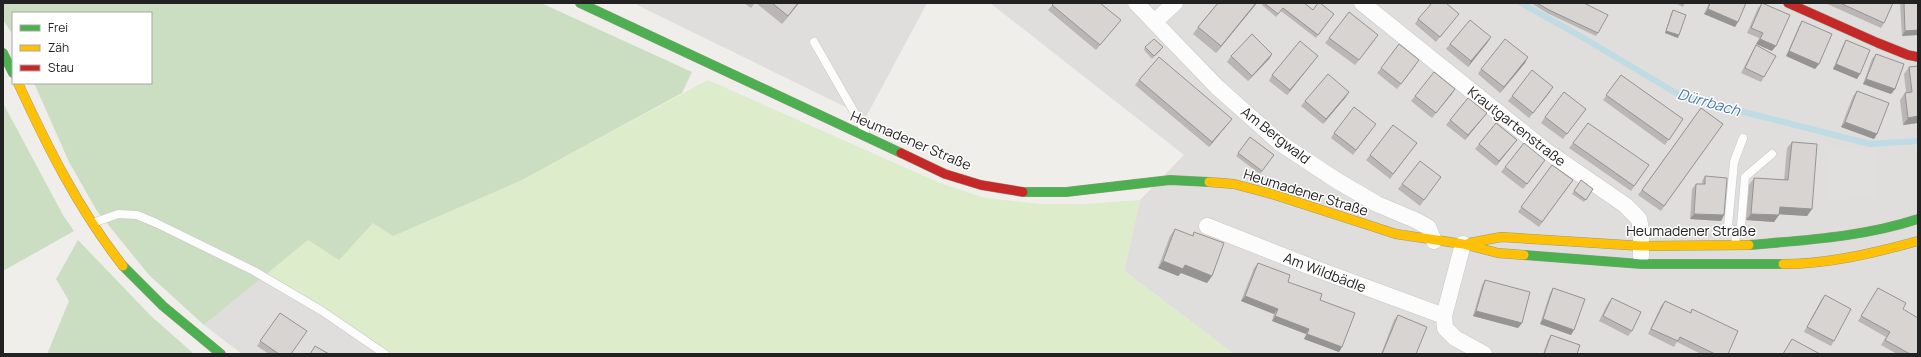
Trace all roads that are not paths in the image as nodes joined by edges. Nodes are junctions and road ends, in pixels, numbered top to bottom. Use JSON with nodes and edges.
{"nodes":[{"id":1,"x":580,"y":3,"type":"edge"},
{"id":2,"x":1136,"y":3,"type":"edge"},
{"id":3,"x":1174,"y":3,"type":"edge"},
{"id":4,"x":1362,"y":3,"type":"edge"},
{"id":5,"x":1788,"y":3,"type":"edge"},
{"id":6,"x":1154,"y":22,"type":"junction"},
{"id":7,"x":814,"y":42,"type":"dead end"},
{"id":8,"x":3,"y":53,"type":"edge"},
{"id":9,"x":1918,"y":57,"type":"edge"},
{"id":10,"x":12,"y":70,"type":"edge"},
{"id":11,"x":18,"y":84,"type":"edge"},
{"id":12,"x":1743,"y":138,"type":"dead end"},
{"id":13,"x":870,"y":139,"type":"junction"},
{"id":14,"x":1772,"y":154,"type":"dead end"},
{"id":15,"x":1918,"y":219,"type":"edge"},
{"id":16,"x":90,"y":224,"type":"junction"},
{"id":17,"x":1207,"y":226,"type":"dead end"},
{"id":18,"x":1735,"y":233,"type":"junction"},
{"id":19,"x":1434,"y":241,"type":"junction"},
{"id":20,"x":1918,"y":241,"type":"edge"},
{"id":21,"x":1463,"y":244,"type":"junction"},
{"id":22,"x":1642,"y":246,"type":"junction"},
{"id":23,"x":1737,"y":255,"type":"junction"},
{"id":24,"x":1641,"y":264,"type":"junction"},
{"id":25,"x":1444,"y":316,"type":"junction"},
{"id":26,"x":221,"y":354,"type":"edge"},
{"id":27,"x":385,"y":354,"type":"edge"},
{"id":28,"x":1484,"y":354,"type":"edge"}],
"edges":[{"from":1,"to":13,"type":"main road","name":"Heumadener Straße"},
{"from":2,"to":6,"type":"street","name":"Am Bergwald"},
{"from":3,"to":6,"type":"street"},
{"from":4,"to":22,"type":"street","name":"Krautgartenstraße"},
{"from":5,"to":9,"type":"main road"},
{"from":6,"to":19,"type":"street","name":"Am Bergwald"},
{"from":7,"to":13,"type":"lane"},
{"from":8,"to":10,"type":"main road"},
{"from":11,"to":16,"type":"main road"},
{"from":12,"to":18,"type":"lane"},
{"from":13,"to":19,"type":"main road","name":"Heumadener Straße"},
{"from":14,"to":18,"type":"lane"},
{"from":15,"to":23,"type":"main road","name":"Heumadener Straße"},
{"from":16,"to":26,"type":"main road"},
{"from":16,"to":27,"type":"lane"},
{"from":17,"to":25,"type":"street","name":"Am Wildbädle"},
{"from":18,"to":23,"type":"lane"},
{"from":19,"to":21,"type":"main road","name":"Heumadener Straße"},
{"from":20,"to":23,"type":"main road","name":"Heumadener Straße"},
{"from":21,"to":22,"type":"main road","name":"Heumadener Straße"},
{"from":21,"to":24,"type":"main road","name":"Heumadener Straße"},
{"from":21,"to":25,"type":"street"},
{"from":22,"to":23,"type":"main road","name":"Heumadener Straße"},
{"from":22,"to":24,"type":"street","name":"Krautgartenstraße"},
{"from":23,"to":24,"type":"main road","name":"Heumadener Straße"},
{"from":25,"to":28,"type":"street"}]}
